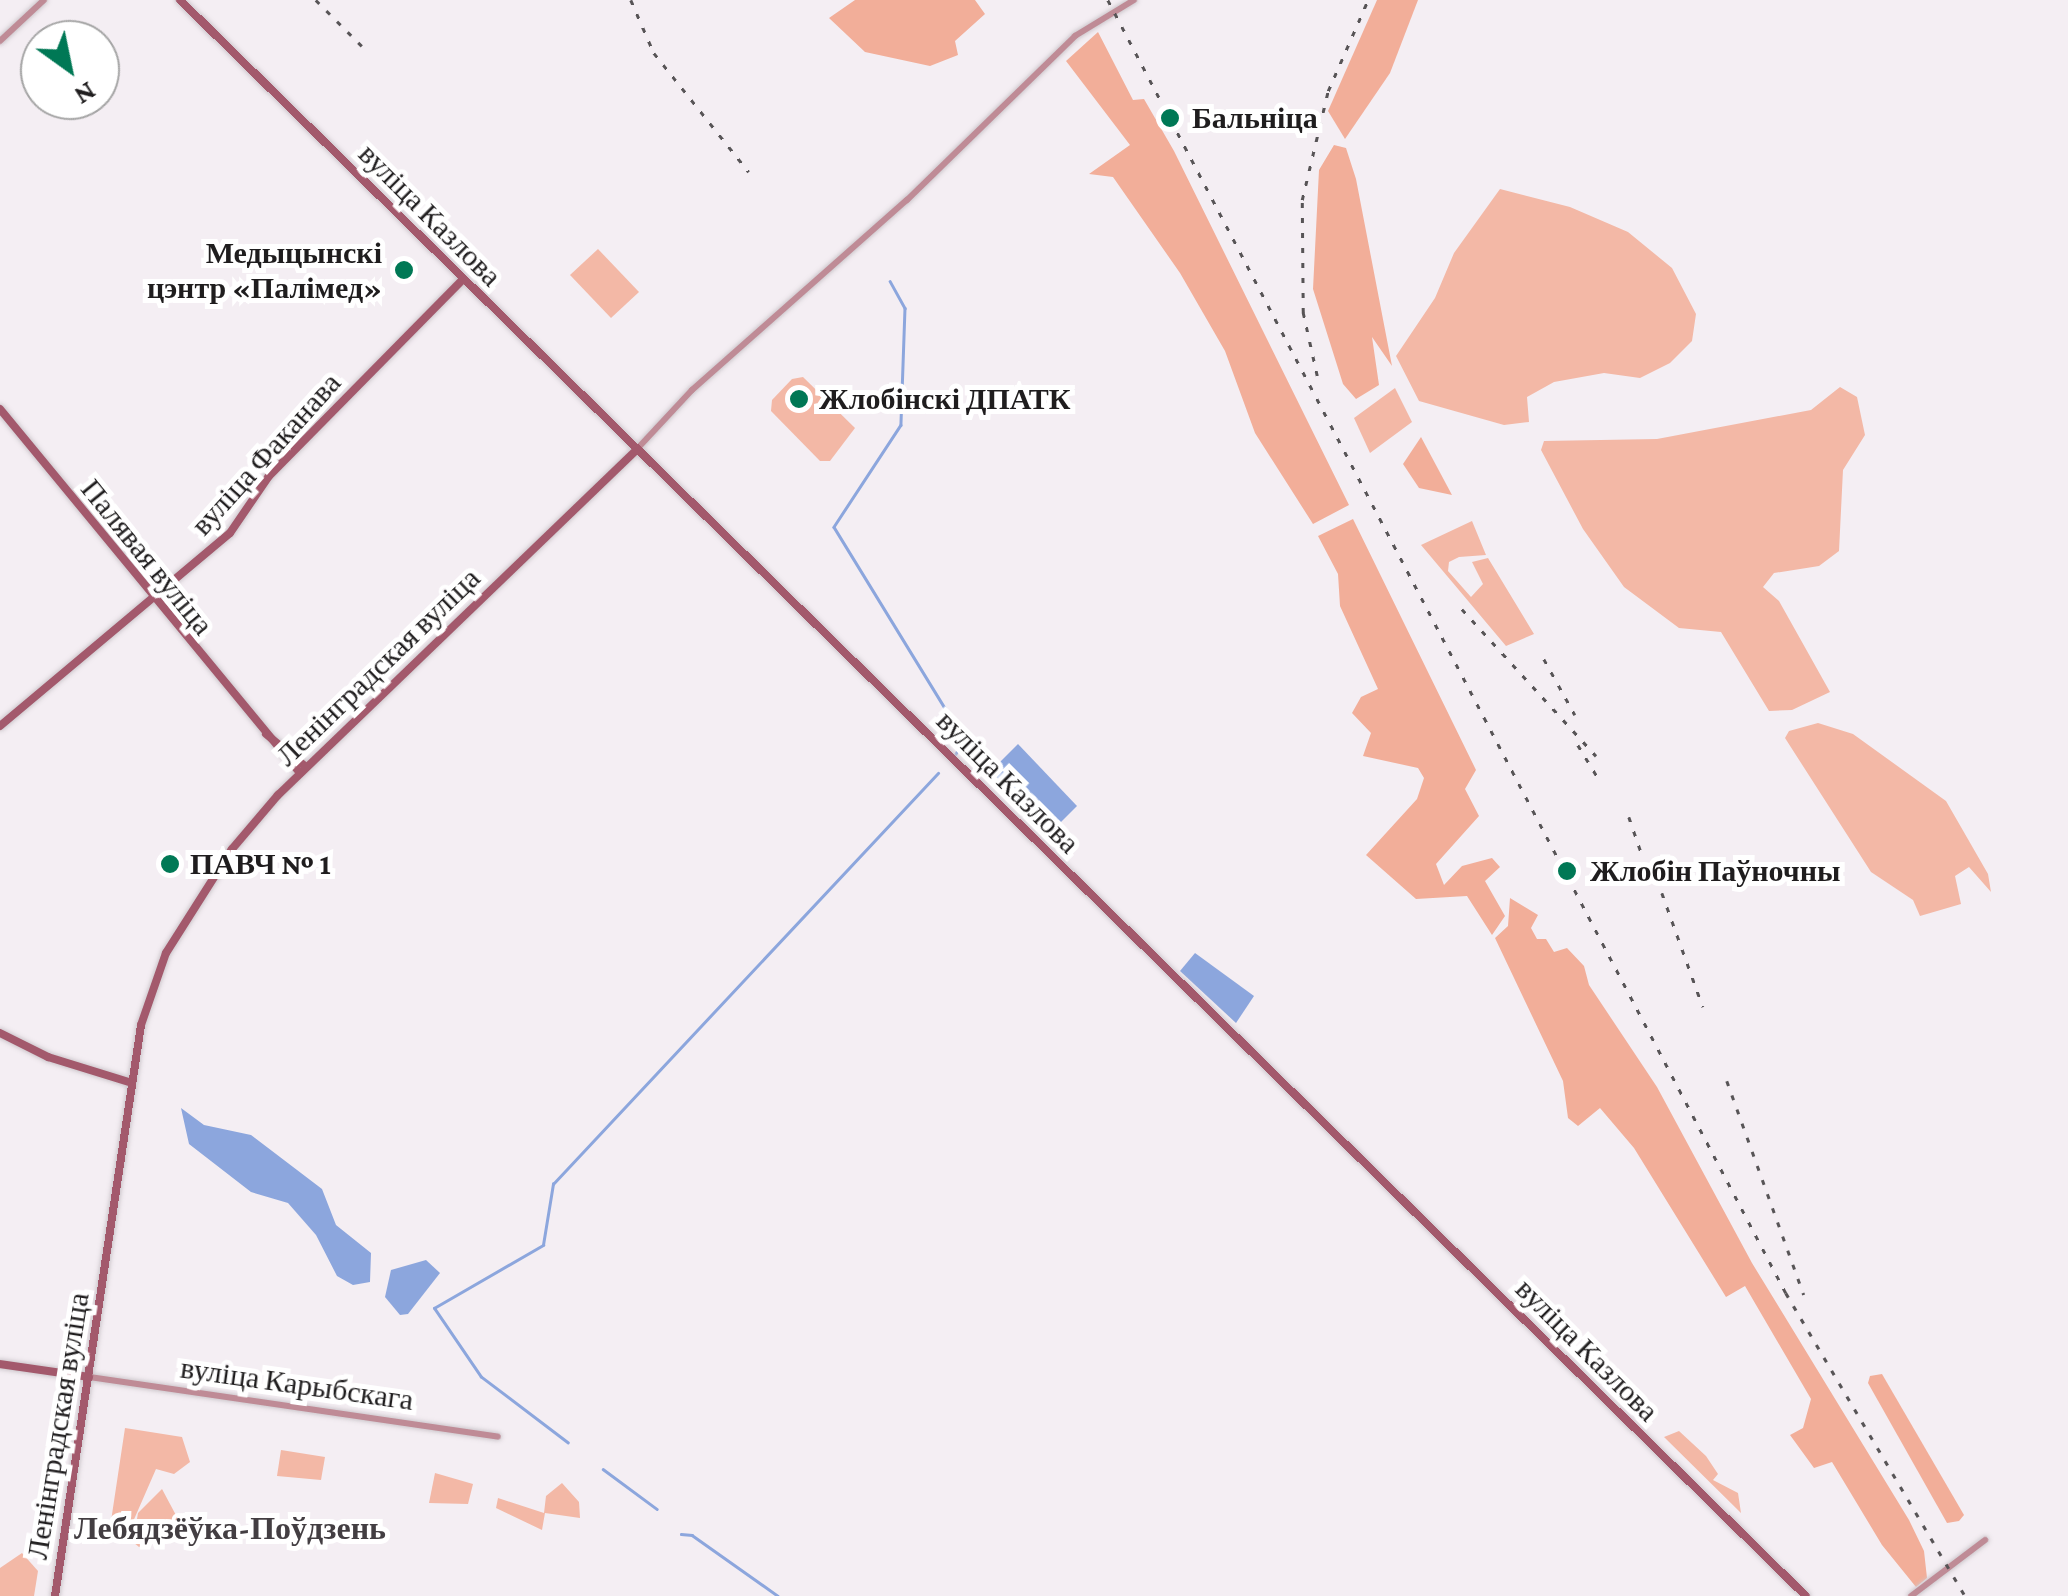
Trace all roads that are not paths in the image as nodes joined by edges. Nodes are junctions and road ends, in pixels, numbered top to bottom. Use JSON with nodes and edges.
{"nodes":[{"id":1,"x":44,"y":0,"type":"edge"},
{"id":2,"x":180,"y":0,"type":"edge"},
{"id":3,"x":1134,"y":0,"type":"edge"},
{"id":4,"x":0,"y":41,"type":"edge"},
{"id":5,"x":463,"y":278,"type":"junction"},
{"id":6,"x":0,"y":409,"type":"edge"},
{"id":7,"x":637,"y":449,"type":"junction"},
{"id":8,"x":153,"y":600,"type":"junction"},
{"id":9,"x":0,"y":726,"type":"edge"},
{"id":10,"x":303,"y":770,"type":"junction"},
{"id":11,"x":0,"y":1034,"type":"edge"},
{"id":12,"x":132,"y":1083,"type":"junction"},
{"id":13,"x":0,"y":1364,"type":"edge"},
{"id":14,"x":89,"y":1377,"type":"junction"},
{"id":15,"x":498,"y":1437,"type":"dead end"},
{"id":16,"x":1985,"y":1540,"type":"dead end"},
{"id":17,"x":55,"y":1596,"type":"edge"},
{"id":18,"x":1806,"y":1596,"type":"edge"},
{"id":19,"x":1912,"y":1596,"type":"edge"}],
"edges":[{"from":1,"to":4,"type":"street"},
{"from":2,"to":5,"type":"main road","name":"вуліца Казлова"},
{"from":3,"to":7,"type":"street","name":"Ленінградская вуліца"},
{"from":5,"to":7,"type":"main road","name":"вуліца Казлова"},
{"from":5,"to":8,"type":"main road","name":"вуліца Факанава"},
{"from":6,"to":8,"type":"main road","name":"Палявая вуліца"},
{"from":7,"to":10,"type":"main road","name":"Ленінградская вуліца"},
{"from":7,"to":18,"type":"main road","name":"вуліца Казлова"},
{"from":8,"to":9,"type":"main road","name":"вуліца Факанава"},
{"from":8,"to":10,"type":"main road","name":"Палявая вуліца"},
{"from":10,"to":12,"type":"main road","name":"Ленінградская вуліца"},
{"from":11,"to":12,"type":"main road"},
{"from":12,"to":14,"type":"main road","name":"Ленінградская вуліца"},
{"from":13,"to":14,"type":"main road"},
{"from":14,"to":15,"type":"street","name":"вуліца Карыбскага"},
{"from":14,"to":17,"type":"main road","name":"Ленінградская вуліца"},
{"from":16,"to":19,"type":"street"}]}
